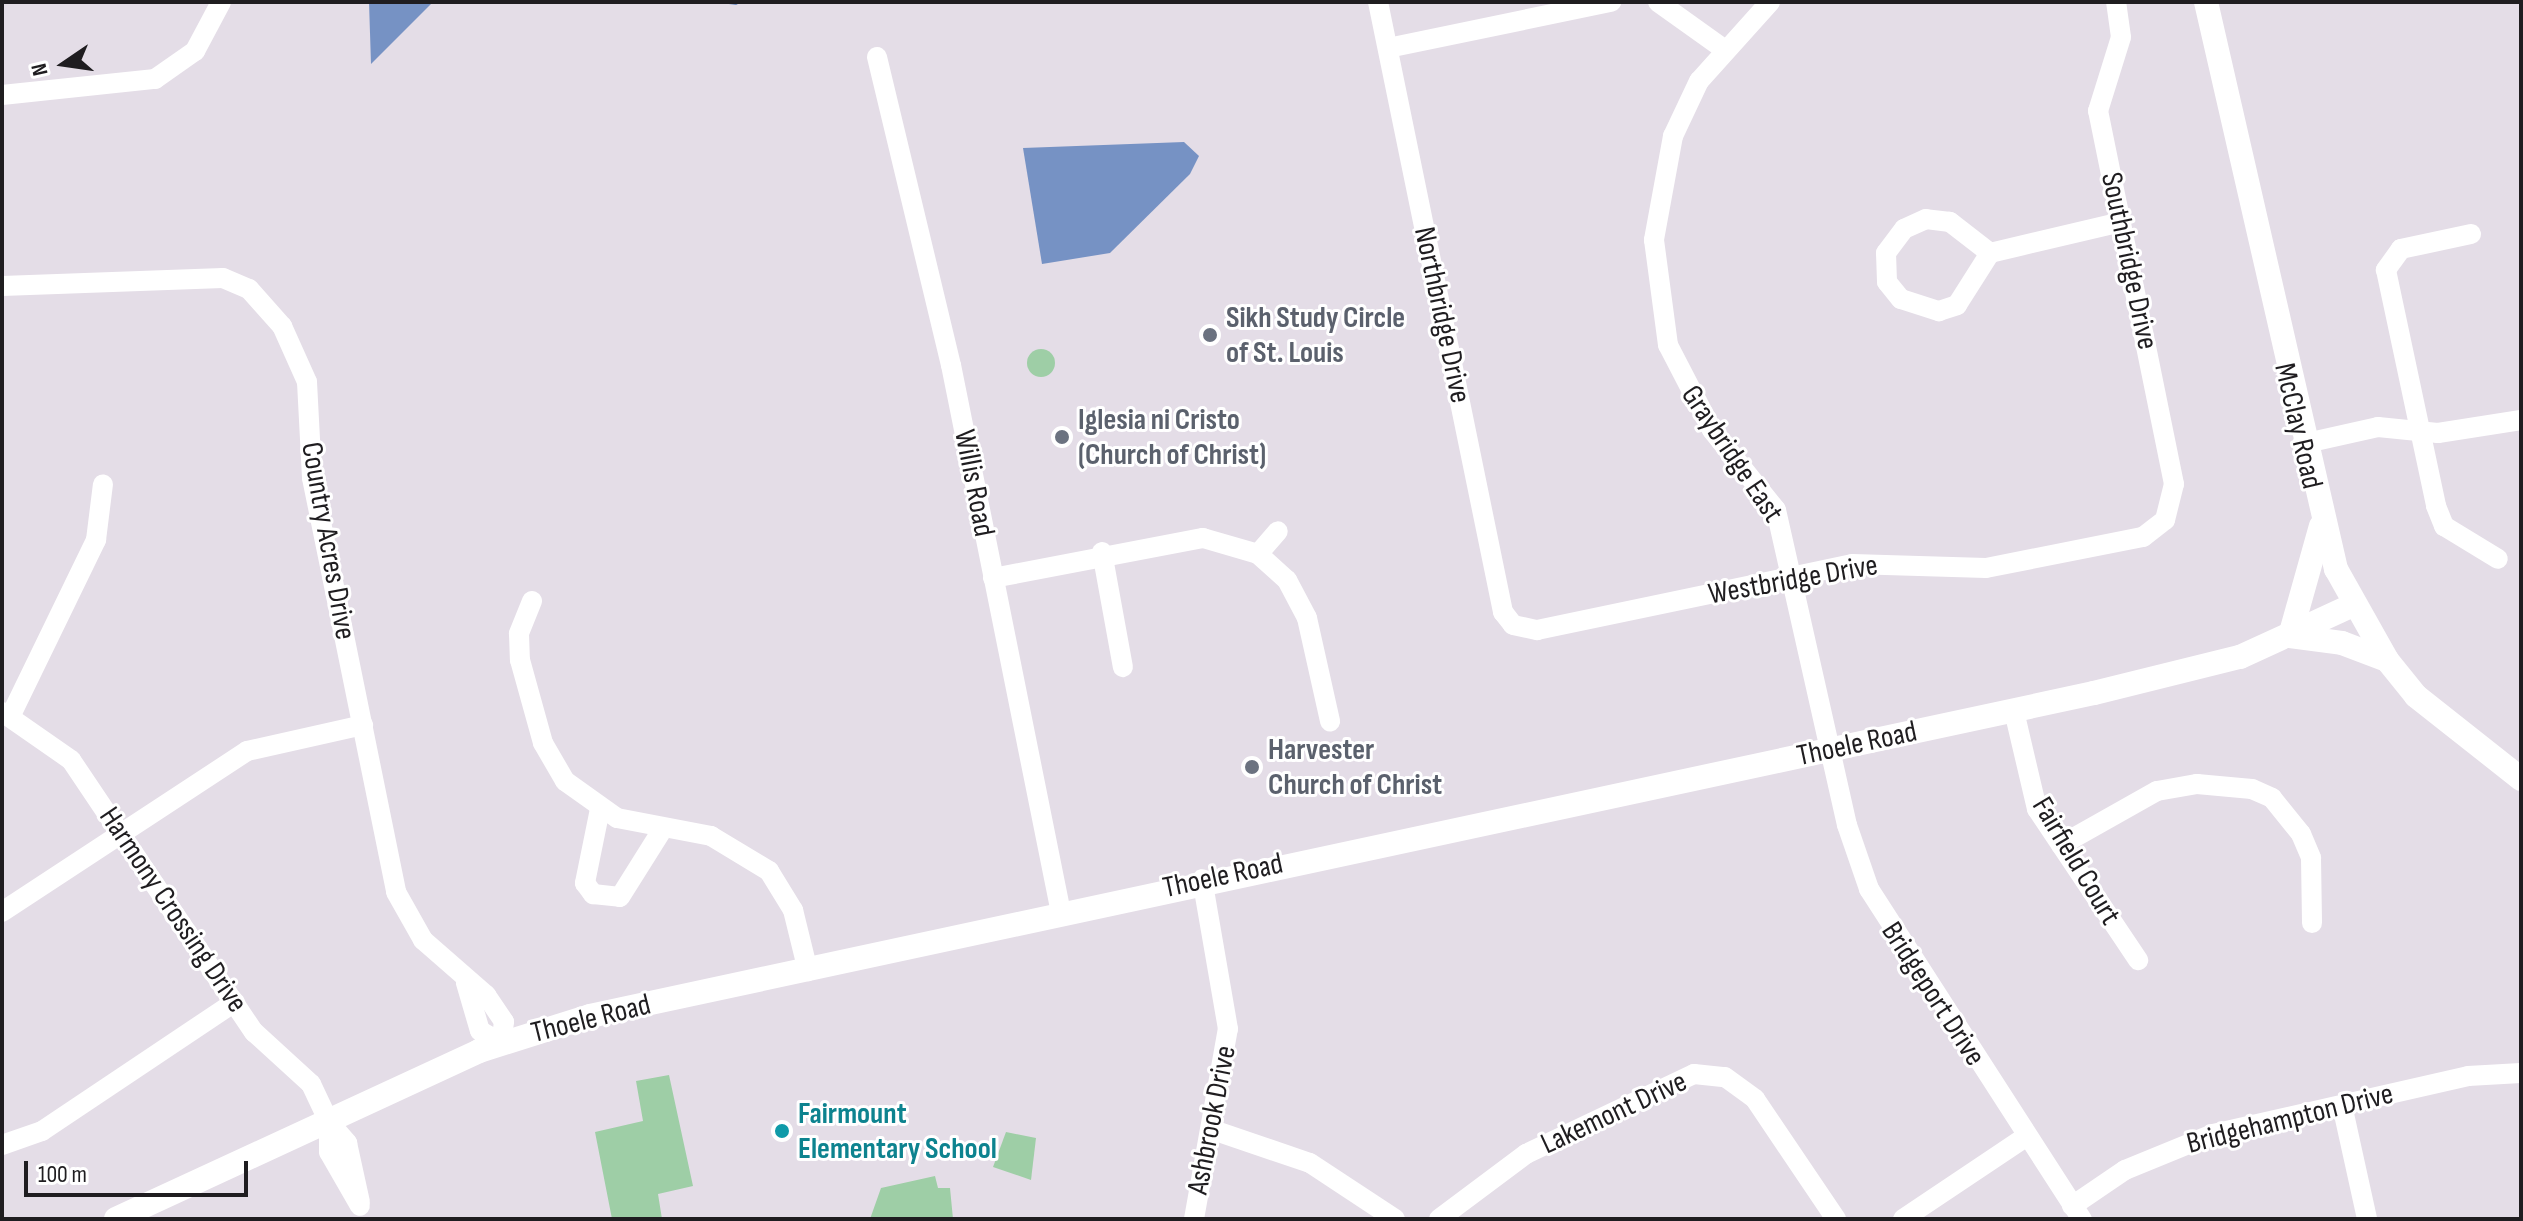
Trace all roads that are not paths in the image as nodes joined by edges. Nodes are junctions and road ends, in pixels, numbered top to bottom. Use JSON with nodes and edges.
{"nodes":[{"id":1,"x":221,"y":2,"type":"edge"},
{"id":2,"x":1378,"y":2,"type":"edge"},
{"id":3,"x":1611,"y":2,"type":"edge"},
{"id":4,"x":1658,"y":2,"type":"edge"},
{"id":5,"x":1770,"y":2,"type":"edge"},
{"id":6,"x":2116,"y":2,"type":"edge"},
{"id":7,"x":2206,"y":2,"type":"edge"},
{"id":8,"x":1388,"y":48,"type":"junction"},
{"id":9,"x":1724,"y":49,"type":"junction"},
{"id":10,"x":877,"y":57,"type":"dead end"},
{"id":11,"x":2,"y":95,"type":"edge"},
{"id":12,"x":2121,"y":222,"type":"junction"},
{"id":13,"x":2471,"y":234,"type":"dead end"},
{"id":14,"x":1990,"y":253,"type":"junction"},
{"id":15,"x":2,"y":286,"type":"edge"},
{"id":16,"x":2521,"y":420,"type":"edge"},
{"id":17,"x":2421,"y":431,"type":"junction"},
{"id":18,"x":2302,"y":444,"type":"junction"},
{"id":19,"x":103,"y":484,"type":"dead end"},
{"id":20,"x":2165,"y":520,"type":"joint"},
{"id":21,"x":2322,"y":524,"type":"junction"},
{"id":22,"x":1278,"y":531,"type":"dead end"},
{"id":23,"x":1102,"y":552,"type":"junction"},
{"id":24,"x":1258,"y":554,"type":"junction"},
{"id":25,"x":2498,"y":559,"type":"dead end"},
{"id":26,"x":1792,"y":576,"type":"junction"},
{"id":27,"x":993,"y":578,"type":"junction"},
{"id":28,"x":532,"y":601,"type":"dead end"},
{"id":29,"x":2353,"y":605,"type":"junction"},
{"id":30,"x":1513,"y":625,"type":"joint"},
{"id":31,"x":2290,"y":636,"type":"junction"},
{"id":32,"x":2387,"y":660,"type":"junction"},
{"id":33,"x":1123,"y":667,"type":"dead end"},
{"id":34,"x":2014,"y":711,"type":"junction"},
{"id":35,"x":7,"y":713,"type":"edge"},
{"id":36,"x":1330,"y":721,"type":"dead end"},
{"id":37,"x":363,"y":725,"type":"junction"},
{"id":38,"x":1831,"y":749,"type":"junction"},
{"id":39,"x":2521,"y":779,"type":"edge"},
{"id":40,"x":600,"y":809,"type":"junction"},
{"id":41,"x":662,"y":830,"type":"junction"},
{"id":42,"x":121,"y":832,"type":"junction"},
{"id":43,"x":2061,"y":845,"type":"junction"},
{"id":44,"x":1202,"y":879,"type":"junction"},
{"id":45,"x":2,"y":912,"type":"edge"},
{"id":46,"x":1061,"y":913,"type":"junction"},
{"id":47,"x":2312,"y":923,"type":"dead end"},
{"id":48,"x":2138,"y":960,"type":"dead end"},
{"id":49,"x":808,"y":971,"type":"junction"},
{"id":50,"x":235,"y":1002,"type":"junction"},
{"id":51,"x":501,"y":1043,"type":"junction"},
{"id":52,"x":2521,"y":1073,"type":"edge"},
{"id":53,"x":2342,"y":1105,"type":"junction"},
{"id":54,"x":329,"y":1122,"type":"junction"},
{"id":55,"x":1213,"y":1130,"type":"junction"},
{"id":56,"x":2027,"y":1136,"type":"junction"},
{"id":57,"x":2,"y":1145,"type":"edge"},
{"id":58,"x":363,"y":1212,"type":"edge"},
{"id":59,"x":2077,"y":1212,"type":"edge"},
{"id":60,"x":116,"y":1219,"type":"edge"},
{"id":61,"x":1194,"y":1219,"type":"edge"},
{"id":62,"x":1395,"y":1219,"type":"edge"},
{"id":63,"x":1439,"y":1219,"type":"edge"},
{"id":64,"x":1836,"y":1219,"type":"edge"},
{"id":65,"x":1903,"y":1219,"type":"edge"},
{"id":66,"x":2367,"y":1219,"type":"edge"}],
"edges":[{"from":1,"to":11,"type":"street"},
{"from":2,"to":8,"type":"street","name":"Northbridge Drive"},
{"from":3,"to":8,"type":"street"},
{"from":4,"to":9,"type":"street"},
{"from":5,"to":9,"type":"street","name":"Graybridge East"},
{"from":6,"to":12,"type":"street","name":"Southbridge Drive"},
{"from":7,"to":18,"type":"main road","name":"McClay Road"},
{"from":8,"to":30,"type":"street","name":"Northbridge Drive"},
{"from":9,"to":26,"type":"street","name":"Graybridge East"},
{"from":10,"to":27,"type":"street","name":"Willis Road"},
{"from":12,"to":14,"type":"street"},
{"from":12,"to":20,"type":"street","name":"Southbridge Drive"},
{"from":13,"to":17,"type":"street"},
{"from":14,"to":14,"type":"street"},
{"from":15,"to":37,"type":"street","name":"Country Acres Drive"},
{"from":16,"to":17,"type":"street"},
{"from":17,"to":18,"type":"street"},
{"from":17,"to":25,"type":"street"},
{"from":18,"to":21,"type":"main road","name":"McClay Road"},
{"from":19,"to":35,"type":"street"},
{"from":20,"to":26,"type":"street","name":"Westbridge Drive"},
{"from":21,"to":29,"type":"main road","name":"McClay Road"},
{"from":21,"to":31,"type":"main road"},
{"from":22,"to":24,"type":"street"},
{"from":23,"to":24,"type":"street"},
{"from":23,"to":27,"type":"street"},
{"from":23,"to":33,"type":"street"},
{"from":24,"to":36,"type":"street"},
{"from":26,"to":30,"type":"street","name":"Westbridge Drive"},
{"from":26,"to":38,"type":"street","name":"Graybridge East"},
{"from":27,"to":46,"type":"street","name":"Willis Road"},
{"from":28,"to":40,"type":"street"},
{"from":29,"to":31,"type":"main road","name":"Thoele Road"},
{"from":29,"to":32,"type":"main road","name":"McClay Road"},
{"from":31,"to":32,"type":"main road"},
{"from":31,"to":34,"type":"main road","name":"Thoele Road"},
{"from":32,"to":39,"type":"main road","name":"McClay Road"},
{"from":34,"to":38,"type":"main road","name":"Thoele Road"},
{"from":34,"to":43,"type":"street","name":"Fairfield Court"},
{"from":35,"to":42,"type":"street","name":"Harmony Crossing Drive"},
{"from":37,"to":42,"type":"street"},
{"from":37,"to":51,"type":"street","name":"Country Acres Drive"},
{"from":38,"to":44,"type":"main road","name":"Thoele Road"},
{"from":38,"to":56,"type":"street","name":"Bridgeport Drive"},
{"from":40,"to":41,"type":"street"},
{"from":40,"to":41,"type":"street"},
{"from":41,"to":49,"type":"street"},
{"from":42,"to":45,"type":"street"},
{"from":42,"to":50,"type":"street","name":"Harmony Crossing Drive"},
{"from":43,"to":47,"type":"street"},
{"from":43,"to":48,"type":"street","name":"Fairfield Court"},
{"from":44,"to":46,"type":"main road","name":"Thoele Road"},
{"from":44,"to":55,"type":"street","name":"Ashbrook Drive"},
{"from":46,"to":49,"type":"main road","name":"Thoele Road"},
{"from":49,"to":51,"type":"main road","name":"Thoele Road"},
{"from":50,"to":54,"type":"street","name":"Harmony Crossing Drive"},
{"from":50,"to":57,"type":"street"},
{"from":51,"to":54,"type":"main road","name":"Thoele Road"},
{"from":52,"to":53,"type":"street","name":"Bridgehampton Drive"},
{"from":53,"to":59,"type":"street","name":"Bridgehampton Drive"},
{"from":53,"to":66,"type":"street"},
{"from":54,"to":58,"type":"street","name":"Harmony Crossing Drive"},
{"from":54,"to":60,"type":"main road","name":"Thoele Road"},
{"from":55,"to":61,"type":"street","name":"Ashbrook Drive"},
{"from":55,"to":62,"type":"street"},
{"from":56,"to":59,"type":"street","name":"Bridgeport Drive"},
{"from":56,"to":65,"type":"street"},
{"from":63,"to":64,"type":"street","name":"Lakemont Drive"}]}
